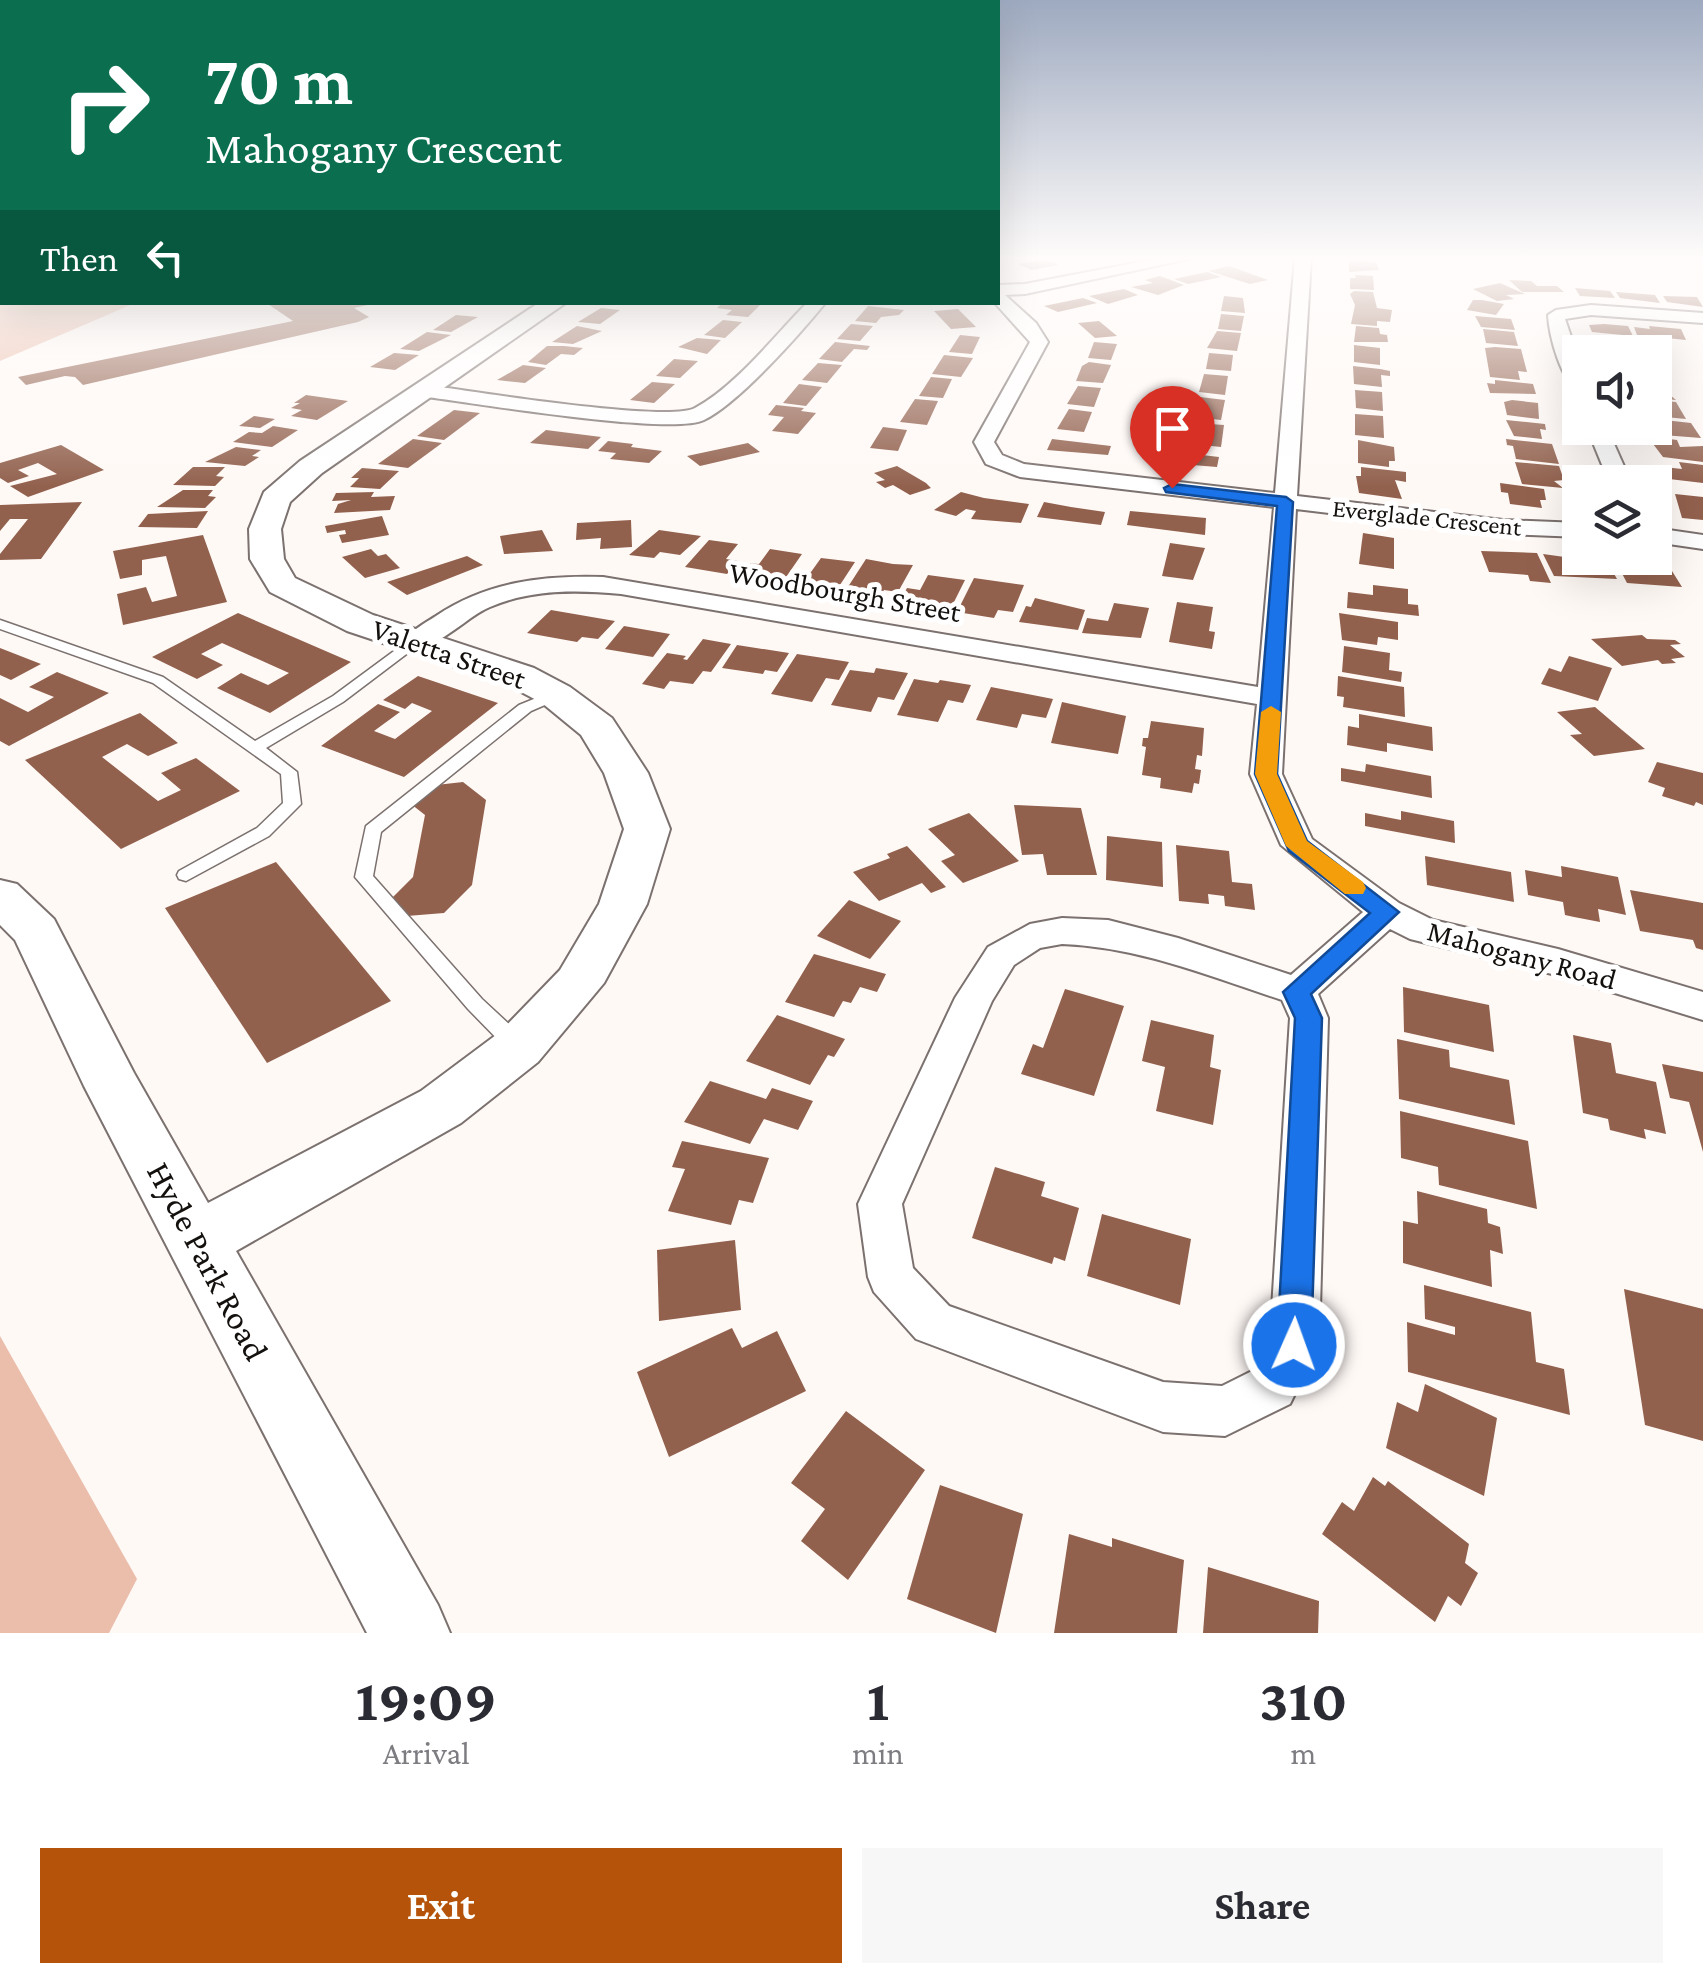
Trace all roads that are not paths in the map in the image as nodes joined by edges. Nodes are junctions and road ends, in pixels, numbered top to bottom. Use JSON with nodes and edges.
{"nodes":[{"id":1,"x":509,"y":334,"type":"edge"},
{"id":2,"x":786,"y":334,"type":"edge"},
{"id":3,"x":1034,"y":334,"type":"edge"},
{"id":4,"x":1297,"y":334,"type":"edge"},
{"id":5,"x":427,"y":391,"type":"junction"},
{"id":6,"x":1286,"y":502,"type":"junction"},
{"id":7,"x":1562,"y":529,"type":"edge"},
{"id":8,"x":1672,"y":537,"type":"edge"},
{"id":9,"x":1703,"y":542,"type":"edge"},
{"id":10,"x":0,"y":624,"type":"edge"},
{"id":11,"x":418,"y":640,"type":"junction"},
{"id":12,"x":556,"y":695,"type":"junction"},
{"id":13,"x":1272,"y":698,"type":"junction"},
{"id":14,"x":256,"y":748,"type":"junction"},
{"id":15,"x":186,"y":876,"type":"dead end"},
{"id":16,"x":0,"y":896,"type":"edge"},
{"id":17,"x":1386,"y":912,"type":"junction"},
{"id":18,"x":1296,"y":992,"type":"junction"},
{"id":19,"x":1703,"y":1006,"type":"edge"},
{"id":20,"x":519,"y":1048,"type":"junction"},
{"id":21,"x":195,"y":1241,"type":"junction"},
{"id":22,"x":410,"y":1633,"type":"edge"}],
"edges":[{"from":1,"to":5,"type":"street","name":"Valetta Street"},
{"from":2,"to":5,"type":"street"},
{"from":3,"to":6,"type":"street","name":"Everglade Crescent"},
{"from":4,"to":6,"type":"street","name":"Mahogany Road"},
{"from":5,"to":11,"type":"street","name":"Valetta Street"},
{"from":6,"to":7,"type":"street","name":"Everglade Crescent"},
{"from":6,"to":13,"type":"street","name":"Mahogany Road"},
{"from":8,"to":9,"type":"street"},
{"from":10,"to":14,"type":"lane"},
{"from":11,"to":12,"type":"street","name":"Valetta Street"},
{"from":11,"to":13,"type":"street","name":"Woodbourgh Street"},
{"from":11,"to":14,"type":"lane"},
{"from":12,"to":20,"type":"street","name":"Valetta Street"},
{"from":12,"to":20,"type":"lane"},
{"from":13,"to":17,"type":"street","name":"Mahogany Road"},
{"from":14,"to":15,"type":"lane"},
{"from":16,"to":21,"type":"street","name":"Hyde Park Road"},
{"from":17,"to":18,"type":"street"},
{"from":17,"to":19,"type":"street","name":"Mahogany Road"},
{"from":18,"to":18,"type":"street"},
{"from":20,"to":21,"type":"street","name":"Valetta Street"},
{"from":21,"to":22,"type":"street","name":"Hyde Park Road"}]}
